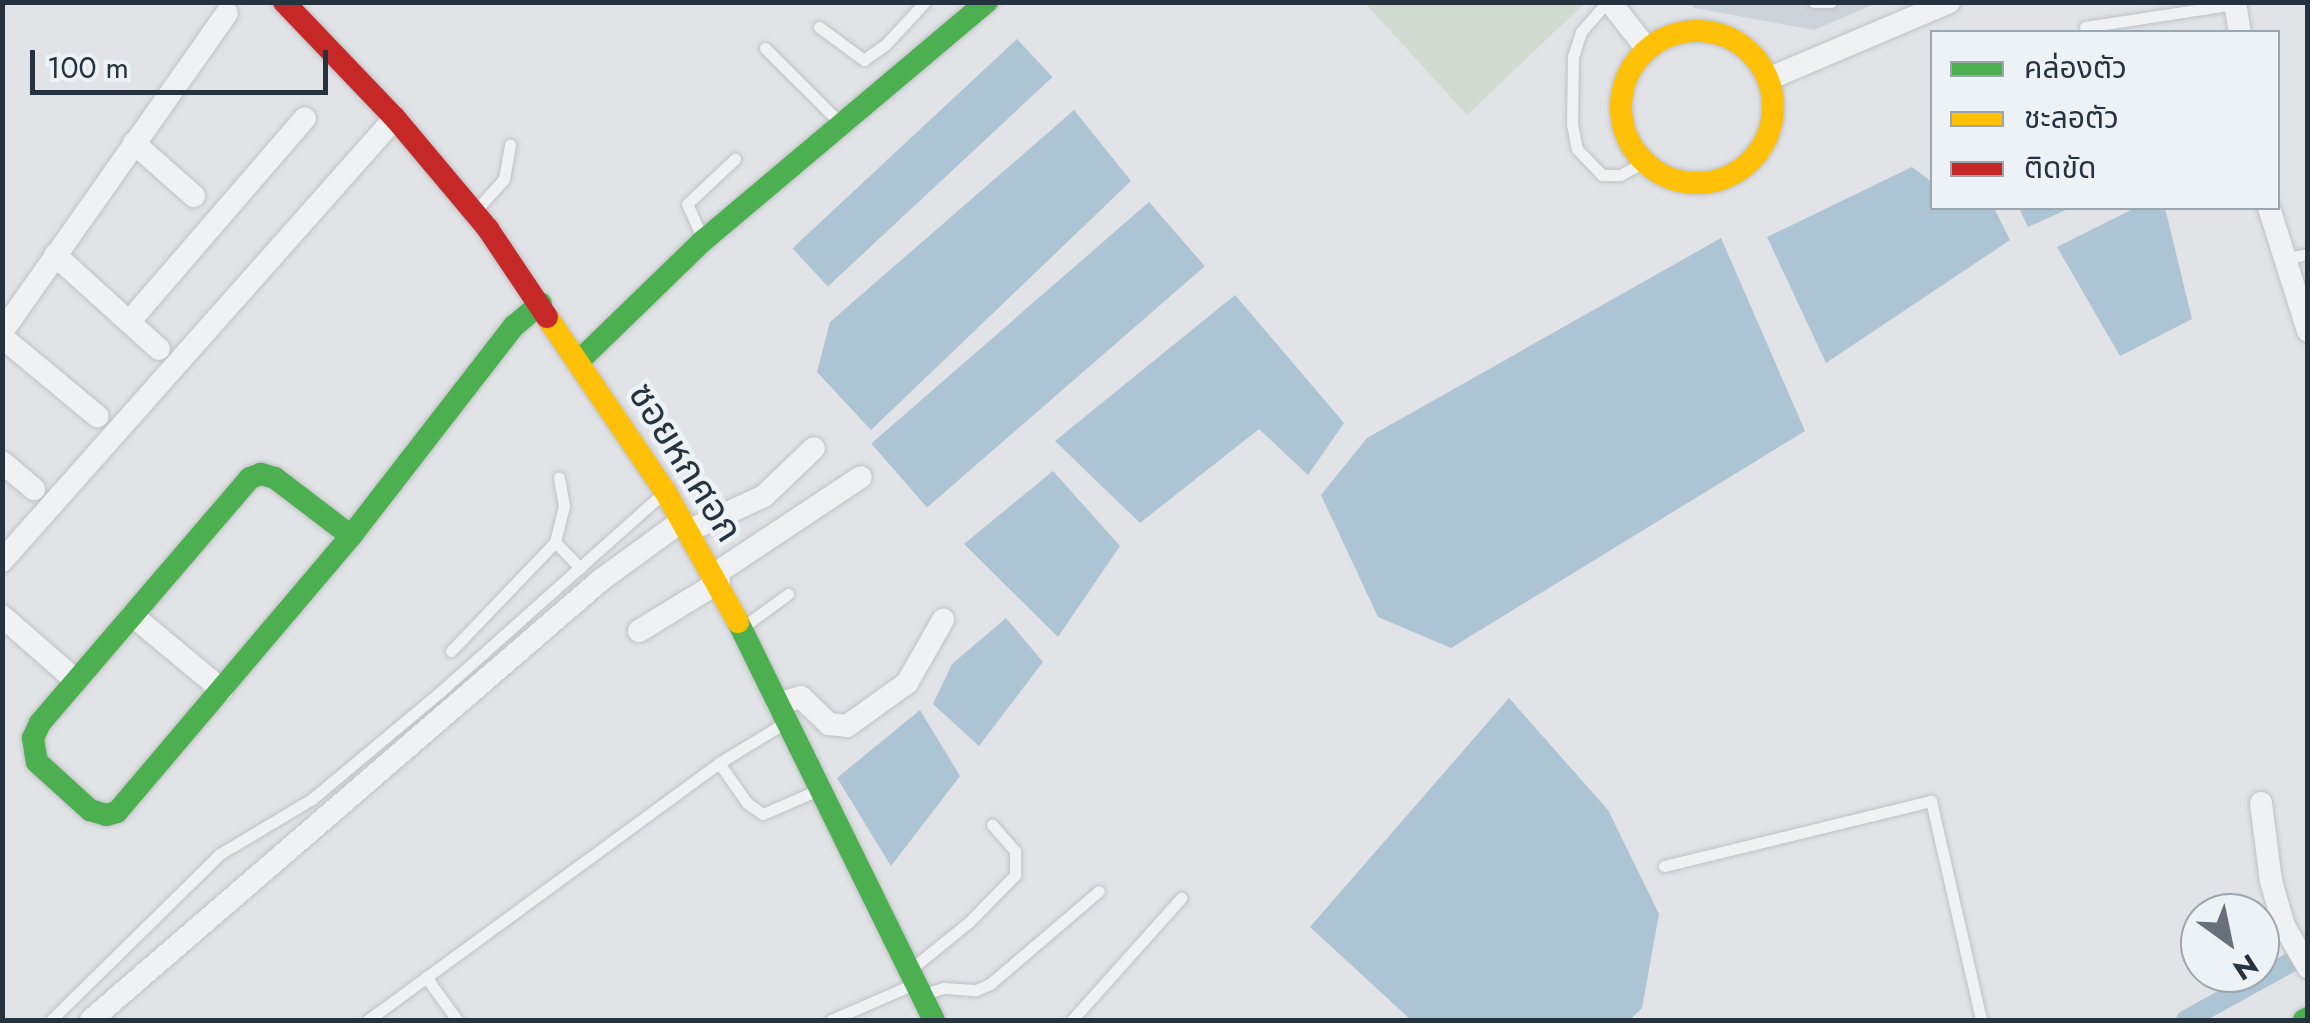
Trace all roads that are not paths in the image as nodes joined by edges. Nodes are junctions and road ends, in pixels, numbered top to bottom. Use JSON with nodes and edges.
{"nodes":[{"id":1,"x":284,"y":2,"type":"edge"},
{"id":2,"x":925,"y":2,"type":"edge"},
{"id":3,"x":987,"y":2,"type":"edge"},
{"id":4,"x":1609,"y":2,"type":"edge"},
{"id":5,"x":1814,"y":2,"type":"edge"},
{"id":6,"x":1831,"y":2,"type":"edge"},
{"id":7,"x":1950,"y":2,"type":"edge"},
{"id":8,"x":2235,"y":3,"type":"edge"},
{"id":9,"x":1918,"y":9,"type":"edge"},
{"id":10,"x":227,"y":13,"type":"dead end"},
{"id":11,"x":819,"y":27,"type":"dead end"},
{"id":12,"x":2085,"y":27,"type":"dead end"},
{"id":13,"x":2240,"y":30,"type":"edge"},
{"id":14,"x":886,"y":45,"type":"junction"},
{"id":15,"x":766,"y":48,"type":"dead end"},
{"id":16,"x":1648,"y":48,"type":"junction"},
{"id":17,"x":908,"y":72,"type":"junction"},
{"id":18,"x":1768,"y":79,"type":"junction"},
{"id":19,"x":305,"y":118,"type":"dead end"},
{"id":20,"x":843,"y":126,"type":"junction"},
{"id":21,"x":383,"y":132,"type":"junction"},
{"id":22,"x":134,"y":144,"type":"junction"},
{"id":23,"x":510,"y":145,"type":"dead end"},
{"id":24,"x":735,"y":159,"type":"dead end"},
{"id":25,"x":1644,"y":162,"type":"junction"},
{"id":26,"x":194,"y":196,"type":"dead end"},
{"id":27,"x":2270,"y":210,"type":"edge"},
{"id":28,"x":474,"y":212,"type":"junction"},
{"id":29,"x":704,"y":240,"type":"junction"},
{"id":30,"x":2308,"y":254,"type":"edge"},
{"id":31,"x":55,"y":255,"type":"junction"},
{"id":32,"x":2282,"y":259,"type":"junction"},
{"id":33,"x":528,"y":314,"type":"junction"},
{"id":34,"x":129,"y":322,"type":"junction"},
{"id":35,"x":2308,"y":330,"type":"edge"},
{"id":36,"x":2,"y":335,"type":"edge"},
{"id":37,"x":159,"y":350,"type":"dead end"},
{"id":38,"x":580,"y":360,"type":"junction"},
{"id":39,"x":97,"y":416,"type":"dead end"},
{"id":40,"x":814,"y":448,"type":"dead end"},
{"id":41,"x":2,"y":462,"type":"edge"},
{"id":42,"x":861,"y":477,"type":"dead end"},
{"id":43,"x":559,"y":478,"type":"dead end"},
{"id":44,"x":34,"y":489,"type":"dead end"},
{"id":45,"x":660,"y":496,"type":"junction"},
{"id":46,"x":673,"y":530,"type":"junction"},
{"id":47,"x":352,"y":536,"type":"junction"},
{"id":48,"x":556,"y":542,"type":"junction"},
{"id":49,"x":2,"y":561,"type":"edge"},
{"id":50,"x":580,"y":568,"type":"junction"},
{"id":51,"x":714,"y":581,"type":"junction"},
{"id":52,"x":788,"y":594,"type":"dead end"},
{"id":53,"x":132,"y":615,"type":"junction"},
{"id":54,"x":2,"y":616,"type":"edge"},
{"id":55,"x":943,"y":620,"type":"dead end"},
{"id":56,"x":742,"y":628,"type":"junction"},
{"id":57,"x":640,"y":631,"type":"dead end"},
{"id":58,"x":451,"y":651,"type":"dead end"},
{"id":59,"x":75,"y":680,"type":"junction"},
{"id":60,"x":222,"y":690,"type":"junction"},
{"id":61,"x":780,"y":718,"type":"junction"},
{"id":62,"x":719,"y":764,"type":"junction"},
{"id":63,"x":812,"y":793,"type":"junction"},
{"id":64,"x":2261,"y":803,"type":"dead end"},
{"id":65,"x":992,"y":825,"type":"dead end"},
{"id":66,"x":1664,"y":866,"type":"dead end"},
{"id":67,"x":1099,"y":891,"type":"dead end"},
{"id":68,"x":1182,"y":898,"type":"dead end"},
{"id":69,"x":2308,"y":967,"type":"edge"},
{"id":70,"x":426,"y":977,"type":"junction"},
{"id":71,"x":912,"y":985,"type":"junction"},
{"id":72,"x":51,"y":1020,"type":"edge"},
{"id":73,"x":91,"y":1020,"type":"edge"},
{"id":74,"x":368,"y":1020,"type":"edge"},
{"id":75,"x":457,"y":1020,"type":"edge"},
{"id":76,"x":831,"y":1020,"type":"edge"},
{"id":77,"x":934,"y":1020,"type":"edge"},
{"id":78,"x":1072,"y":1020,"type":"edge"},
{"id":79,"x":1981,"y":1020,"type":"edge"}],
"edges":[{"from":1,"to":21,"type":"street","name":"ซอยหกศอก"},
{"from":2,"to":14,"type":"lane"},
{"from":3,"to":17,"type":"street"},
{"from":4,"to":16,"type":"street"},
{"from":4,"to":25,"type":"lane"},
{"from":5,"to":6,"type":"lane"},
{"from":7,"to":9,"type":"street"},
{"from":8,"to":12,"type":"lane"},
{"from":8,"to":13,"type":"street"},
{"from":9,"to":18,"type":"street"},
{"from":10,"to":22,"type":"street"},
{"from":11,"to":14,"type":"lane"},
{"from":14,"to":17,"type":"lane"},
{"from":15,"to":20,"type":"lane"},
{"from":16,"to":18,"type":"street"},
{"from":16,"to":25,"type":"street"},
{"from":17,"to":20,"type":"street"},
{"from":18,"to":25,"type":"street"},
{"from":19,"to":34,"type":"street"},
{"from":20,"to":29,"type":"street"},
{"from":21,"to":28,"type":"street","name":"ซอยหกศอก"},
{"from":21,"to":49,"type":"street"},
{"from":22,"to":26,"type":"street"},
{"from":22,"to":31,"type":"street"},
{"from":23,"to":28,"type":"lane"},
{"from":24,"to":29,"type":"lane"},
{"from":27,"to":32,"type":"street"},
{"from":28,"to":33,"type":"street","name":"ซอยหกศอก"},
{"from":29,"to":38,"type":"street"},
{"from":30,"to":32,"type":"lane"},
{"from":31,"to":34,"type":"street"},
{"from":31,"to":36,"type":"street"},
{"from":32,"to":35,"type":"street"},
{"from":33,"to":38,"type":"street","name":"ซอยหกศอก"},
{"from":33,"to":47,"type":"street"},
{"from":34,"to":37,"type":"street"},
{"from":36,"to":39,"type":"street"},
{"from":38,"to":45,"type":"street","name":"ซอยหกศอก"},
{"from":40,"to":46,"type":"street"},
{"from":41,"to":44,"type":"street"},
{"from":42,"to":51,"type":"street"},
{"from":43,"to":48,"type":"lane"},
{"from":45,"to":46,"type":"street","name":"ซอยหกศอก"},
{"from":45,"to":50,"type":"lane"},
{"from":46,"to":51,"type":"street","name":"ซอยหกศอก"},
{"from":46,"to":73,"type":"street"},
{"from":47,"to":53,"type":"street"},
{"from":47,"to":60,"type":"street"},
{"from":48,"to":50,"type":"lane"},
{"from":48,"to":58,"type":"lane"},
{"from":50,"to":72,"type":"lane"},
{"from":51,"to":56,"type":"street","name":"ซอยหกศอก"},
{"from":51,"to":57,"type":"street"},
{"from":52,"to":56,"type":"lane"},
{"from":53,"to":59,"type":"street"},
{"from":53,"to":60,"type":"street"},
{"from":54,"to":59,"type":"street"},
{"from":55,"to":61,"type":"street"},
{"from":56,"to":61,"type":"street","name":"ซอยหกศอก"},
{"from":59,"to":60,"type":"street"},
{"from":61,"to":62,"type":"lane"},
{"from":61,"to":63,"type":"street","name":"ซอยหกศอก"},
{"from":62,"to":63,"type":"lane"},
{"from":62,"to":70,"type":"lane"},
{"from":63,"to":71,"type":"street","name":"ซอยหกศอก"},
{"from":64,"to":69,"type":"street"},
{"from":65,"to":71,"type":"lane"},
{"from":66,"to":79,"type":"lane"},
{"from":67,"to":71,"type":"lane"},
{"from":68,"to":78,"type":"lane"},
{"from":70,"to":74,"type":"lane"},
{"from":70,"to":75,"type":"lane"},
{"from":71,"to":76,"type":"lane"},
{"from":71,"to":77,"type":"street","name":"ซอยหกศอก"}]}
